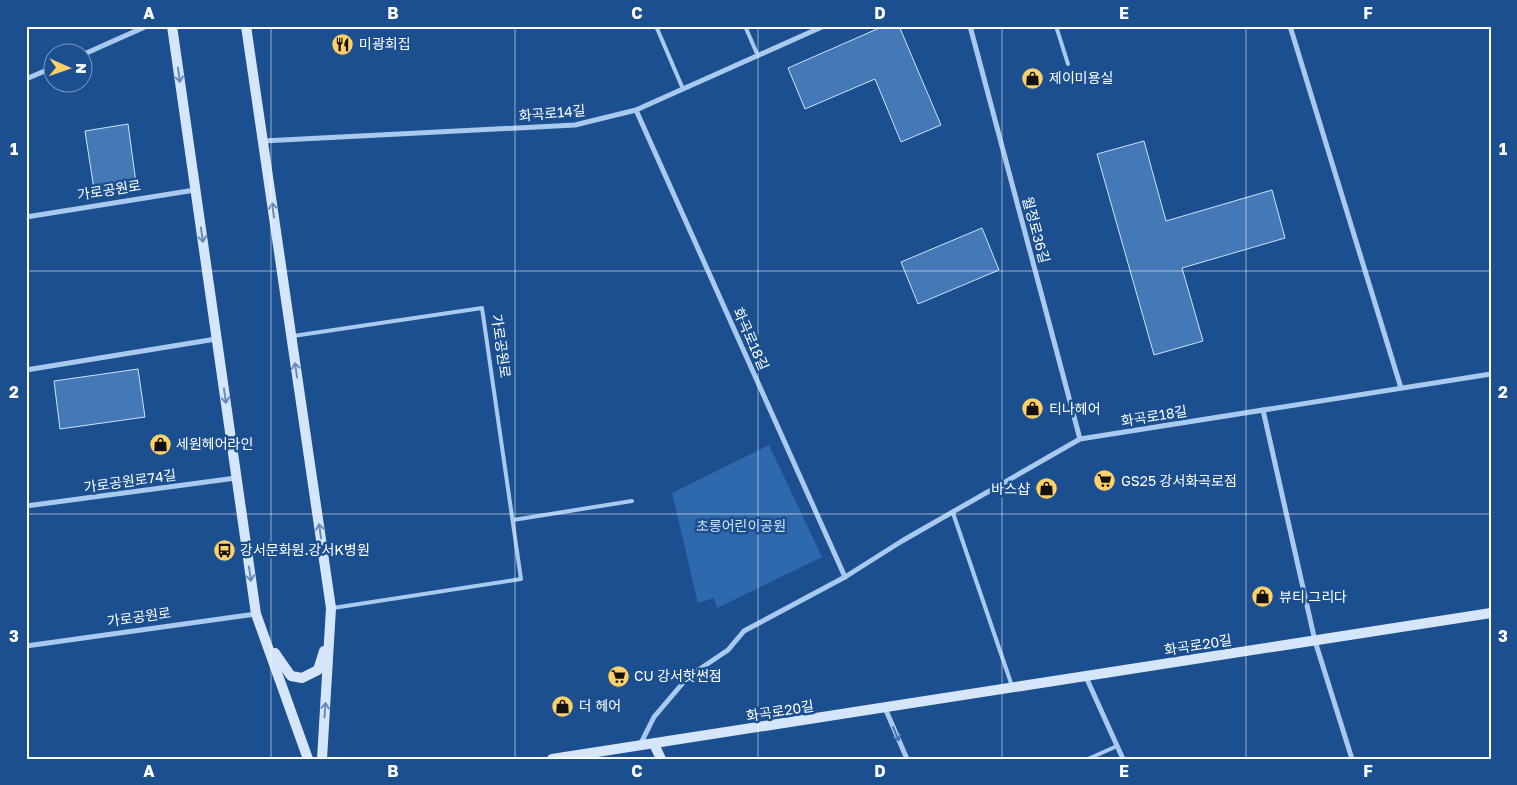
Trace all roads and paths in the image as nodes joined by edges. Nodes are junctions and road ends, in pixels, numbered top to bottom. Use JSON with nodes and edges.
{"nodes":[{"id":1,"x":147,"y":26,"type":"edge"},
{"id":2,"x":172,"y":26,"type":"edge"},
{"id":3,"x":656,"y":26,"type":"edge"},
{"id":4,"x":745,"y":26,"type":"edge"},
{"id":5,"x":824,"y":26,"type":"edge"},
{"id":6,"x":970,"y":26,"type":"edge"},
{"id":7,"x":1056,"y":26,"type":"edge"},
{"id":8,"x":1290,"y":26,"type":"edge"},
{"id":9,"x":248,"y":27,"type":"edge"},
{"id":10,"x":92,"y":50,"type":"edge"},
{"id":11,"x":758,"y":56,"type":"junction"},
{"id":12,"x":1068,"y":64,"type":"dead end"},
{"id":13,"x":42,"y":72,"type":"edge"},
{"id":14,"x":26,"y":79,"type":"edge"},
{"id":15,"x":684,"y":89,"type":"junction"},
{"id":16,"x":636,"y":110,"type":"junction"},
{"id":17,"x":263,"y":141,"type":"junction"},
{"id":18,"x":196,"y":190,"type":"junction"},
{"id":19,"x":26,"y":217,"type":"edge"},
{"id":20,"x":291,"y":336,"type":"junction"},
{"id":21,"x":217,"y":338,"type":"junction"},
{"id":22,"x":26,"y":370,"type":"edge"},
{"id":23,"x":1491,"y":374,"type":"edge"},
{"id":24,"x":1401,"y":388,"type":"junction"},
{"id":25,"x":1263,"y":410,"type":"junction"},
{"id":26,"x":1080,"y":439,"type":"junction"},
{"id":27,"x":237,"y":478,"type":"junction"},
{"id":28,"x":632,"y":502,"type":"dead end"},
{"id":29,"x":26,"y":506,"type":"edge"},
{"id":30,"x":953,"y":513,"type":"junction"},
{"id":31,"x":513,"y":520,"type":"junction"},
{"id":32,"x":846,"y":577,"type":"junction"},
{"id":33,"x":331,"y":608,"type":"junction"},
{"id":34,"x":1491,"y":613,"type":"edge"},
{"id":35,"x":256,"y":614,"type":"junction"},
{"id":36,"x":1315,"y":641,"type":"junction"},
{"id":37,"x":26,"y":646,"type":"edge"},
{"id":38,"x":1086,"y":677,"type":"junction"},
{"id":39,"x":1013,"y":688,"type":"junction"},
{"id":40,"x":885,"y":708,"type":"junction"},
{"id":41,"x":654,"y":744,"type":"junction"},
{"id":42,"x":638,"y":746,"type":"junction"},
{"id":43,"x":1117,"y":746,"type":"junction"},
{"id":44,"x":308,"y":759,"type":"edge"},
{"id":45,"x":322,"y":759,"type":"edge"},
{"id":46,"x":552,"y":759,"type":"edge"},
{"id":47,"x":661,"y":759,"type":"edge"},
{"id":48,"x":907,"y":759,"type":"edge"},
{"id":49,"x":1088,"y":759,"type":"edge"},
{"id":50,"x":1123,"y":759,"type":"edge"},
{"id":51,"x":1352,"y":759,"type":"edge"}],
"edges":[{"from":1,"to":10,"type":"street"},
{"from":2,"to":18,"type":"main road","one_way":true},
{"from":3,"to":15,"type":"lane"},
{"from":4,"to":11,"type":"lane"},
{"from":5,"to":11,"type":"street","name":"화곡로14길"},
{"from":6,"to":26,"type":"street","name":"월정로36길"},
{"from":7,"to":12,"type":"lane"},
{"from":8,"to":24,"type":"street"},
{"from":9,"to":17,"type":"main road"},
{"from":11,"to":15,"type":"street","name":"화곡로14길"},
{"from":13,"to":14,"type":"street"},
{"from":15,"to":16,"type":"street","name":"화곡로14길"},
{"from":16,"to":17,"type":"street","name":"화곡로14길"},
{"from":16,"to":32,"type":"street","name":"화곡로18길"},
{"from":20,"to":17,"type":"main road","one_way":true},
{"from":18,"to":19,"type":"street","name":"가로공원로"},
{"from":18,"to":21,"type":"main road","one_way":true},
{"from":20,"to":31,"type":"lane","name":"가로공원로"},
{"from":33,"to":20,"type":"main road","one_way":true},
{"from":21,"to":22,"type":"street"},
{"from":21,"to":27,"type":"main road","one_way":true},
{"from":23,"to":24,"type":"street","name":"화곡로18길"},
{"from":24,"to":25,"type":"street","name":"화곡로18길"},
{"from":25,"to":26,"type":"street","name":"화곡로18길"},
{"from":25,"to":36,"type":"street"},
{"from":26,"to":30,"type":"street","name":"화곡로18길"},
{"from":27,"to":29,"type":"street","name":"가로공원로74길"},
{"from":27,"to":35,"type":"main road","one_way":true},
{"from":28,"to":31,"type":"lane"},
{"from":30,"to":32,"type":"street","name":"화곡로18길"},
{"from":30,"to":39,"type":"lane"},
{"from":31,"to":33,"type":"lane","name":"가로공원로"},
{"from":32,"to":42,"type":"street","name":"화곡로18길"},
{"from":33,"to":35,"type":"main road"},
{"from":45,"to":33,"type":"main road","one_way":true},
{"from":34,"to":36,"type":"main road","name":"화곡로20길"},
{"from":35,"to":37,"type":"street","name":"가로공원로"},
{"from":35,"to":44,"type":"main road"},
{"from":36,"to":38,"type":"main road","name":"화곡로20길"},
{"from":36,"to":51,"type":"street"},
{"from":38,"to":39,"type":"main road","name":"화곡로20길"},
{"from":38,"to":43,"type":"street"},
{"from":39,"to":40,"type":"main road","name":"화곡로20길"},
{"from":40,"to":41,"type":"main road","name":"화곡로20길"},
{"from":40,"to":48,"type":"street","one_way":true},
{"from":41,"to":42,"type":"main road","name":"화곡로20길"},
{"from":41,"to":47,"type":"main road"},
{"from":42,"to":46,"type":"main road","name":"화곡로20길"},
{"from":43,"to":49,"type":"lane"},
{"from":43,"to":50,"type":"street"}]}
